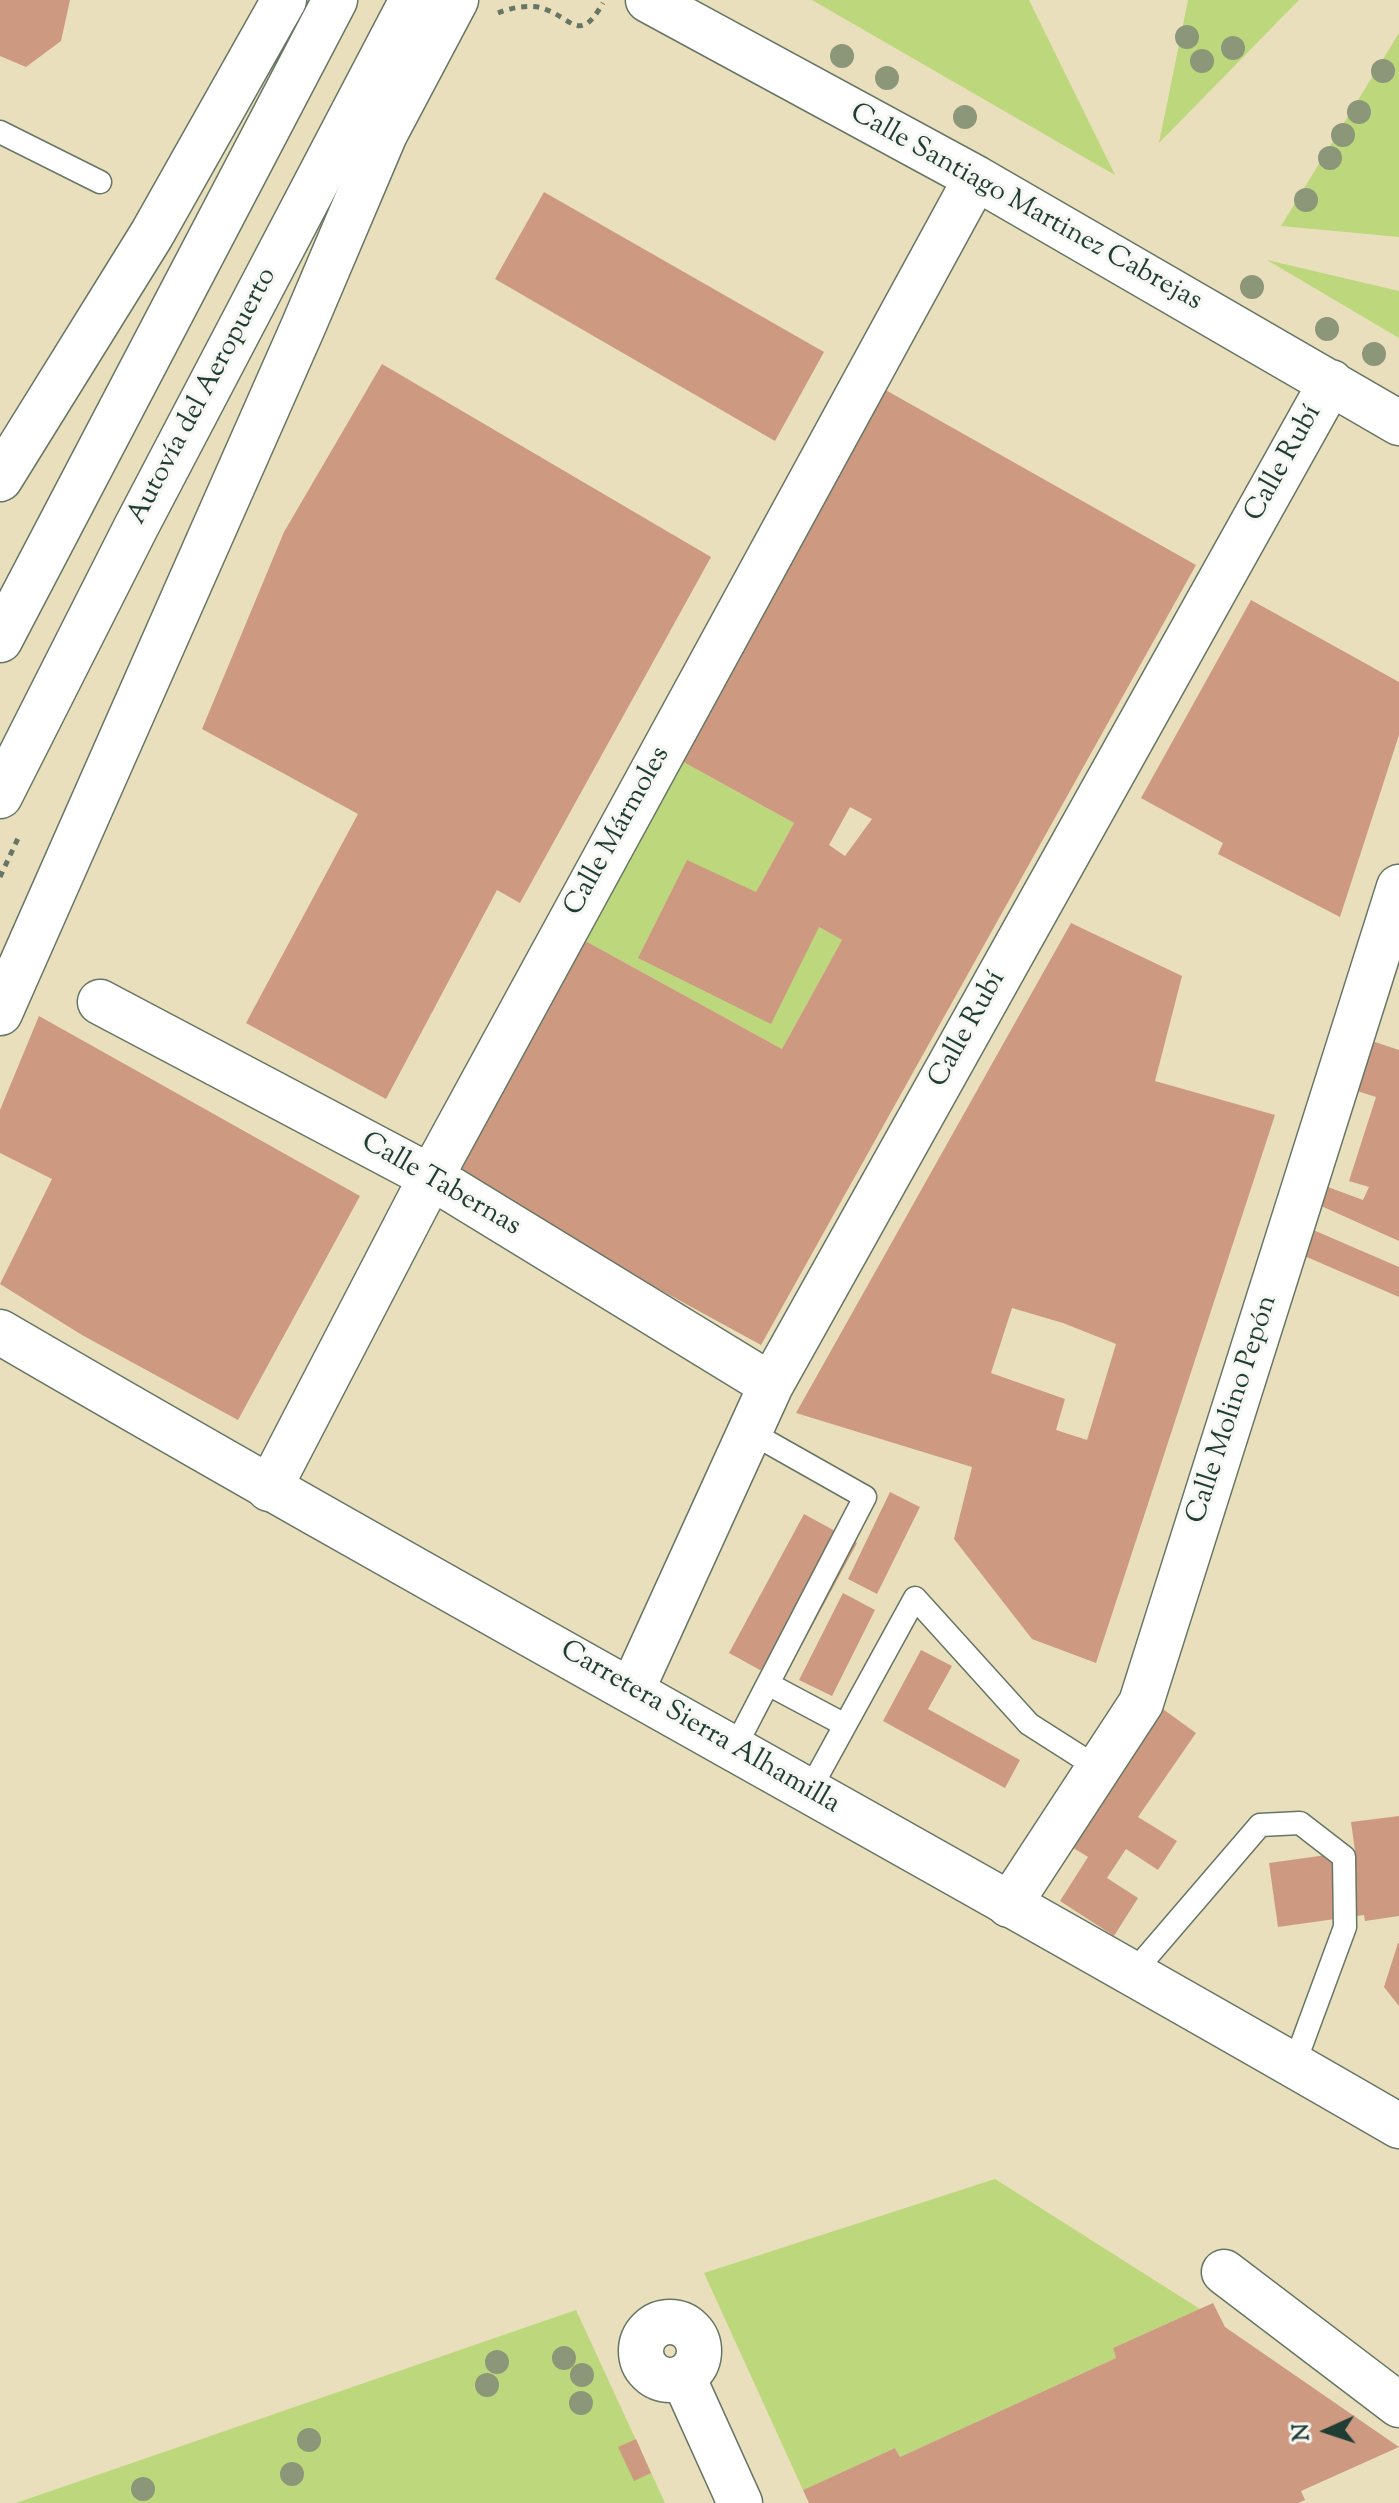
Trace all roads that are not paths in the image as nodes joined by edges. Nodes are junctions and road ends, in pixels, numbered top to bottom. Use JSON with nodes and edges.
{"nodes":[{"id":1,"x":284,"y":0,"type":"edge"},
{"id":2,"x":335,"y":0,"type":"edge"},
{"id":3,"x":456,"y":0,"type":"edge"},
{"id":4,"x":648,"y":0,"type":"edge"},
{"id":5,"x":407,"y":10,"type":"edge"},
{"id":6,"x":0,"y":132,"type":"edge"},
{"id":7,"x":976,"y":178,"type":"junction"},
{"id":8,"x":100,"y":182,"type":"dead end"},
{"id":9,"x":1331,"y":382,"type":"junction"},
{"id":10,"x":1399,"y":423,"type":"edge"},
{"id":11,"x":0,"y":479,"type":"edge"},
{"id":12,"x":0,"y":640,"type":"edge"},
{"id":13,"x":0,"y":796,"type":"edge"},
{"id":14,"x":1399,"y":887,"type":"edge"},
{"id":15,"x":100,"y":1002,"type":"dead end"},
{"id":16,"x":0,"y":1013,"type":"edge"},
{"id":17,"x":431,"y":1177,"type":"junction"},
{"id":18,"x":0,"y":1332,"type":"edge"},
{"id":19,"x":771,"y":1385,"type":"junction"},
{"id":20,"x":750,"y":1432,"type":"junction"},
{"id":21,"x":269,"y":1489,"type":"junction"},
{"id":22,"x":768,"y":1684,"type":"junction"},
{"id":23,"x":632,"y":1690,"type":"junction"},
{"id":24,"x":845,"y":1725,"type":"junction"},
{"id":25,"x":734,"y":1749,"type":"junction"},
{"id":26,"x":1098,"y":1768,"type":"junction"},
{"id":27,"x":809,"y":1791,"type":"junction"},
{"id":28,"x":1009,"y":1905,"type":"junction"},
{"id":29,"x":1132,"y":1974,"type":"junction"},
{"id":30,"x":1294,"y":2065,"type":"junction"},
{"id":31,"x":1399,"y":2126,"type":"edge"},
{"id":32,"x":1224,"y":2272,"type":"dead end"},
{"id":33,"x":683,"y":2377,"type":"dead end"},
{"id":34,"x":1399,"y":2405,"type":"edge"},
{"id":35,"x":740,"y":2503,"type":"edge"}],
"edges":[{"from":1,"to":11,"type":"main road"},
{"from":2,"to":12,"type":"main road"},
{"from":3,"to":5,"type":"main road"},
{"from":3,"to":16,"type":"main road"},
{"from":4,"to":7,"type":"main road","name":"Calle Santiago Martinez Cabrejas"},
{"from":5,"to":13,"type":"main road","name":"Autovía del Aeropuerto"},
{"from":6,"to":8,"type":"lane"},
{"from":7,"to":9,"type":"main road","name":"Calle Santiago Martinez Cabrejas"},
{"from":7,"to":17,"type":"main road","name":"Calle Mármoles"},
{"from":9,"to":10,"type":"main road","name":"Calle Santiago Martinez Cabrejas"},
{"from":9,"to":19,"type":"main road","name":"Calle Rubí"},
{"from":14,"to":26,"type":"main road","name":"Calle Molino Pepón"},
{"from":15,"to":17,"type":"main road","name":"Calle Tabernas"},
{"from":17,"to":19,"type":"main road","name":"Calle Tabernas"},
{"from":17,"to":21,"type":"main road","name":"Calle Mármoles"},
{"from":18,"to":21,"type":"main road","name":"Carretera Sierra Alhamilla"},
{"from":19,"to":20,"type":"main road","name":"Calle Rubí"},
{"from":20,"to":22,"type":"lane"},
{"from":20,"to":23,"type":"main road","name":"Calle Rubí"},
{"from":21,"to":23,"type":"main road","name":"Carretera Sierra Alhamilla"},
{"from":22,"to":24,"type":"lane"},
{"from":22,"to":25,"type":"lane"},
{"from":23,"to":25,"type":"main road","name":"Carretera Sierra Alhamilla"},
{"from":24,"to":26,"type":"lane"},
{"from":24,"to":27,"type":"lane"},
{"from":25,"to":27,"type":"main road","name":"Carretera Sierra Alhamilla"},
{"from":26,"to":28,"type":"main road","name":"Calle Molino Pepón"},
{"from":27,"to":28,"type":"main road","name":"Carretera Sierra Alhamilla"},
{"from":28,"to":29,"type":"main road","name":"Carretera Sierra Alhamilla"},
{"from":29,"to":30,"type":"main road","name":"Carretera Sierra Alhamilla"},
{"from":29,"to":30,"type":"lane"},
{"from":30,"to":31,"type":"main road","name":"Carretera Sierra Alhamilla"},
{"from":32,"to":34,"type":"main road"},
{"from":33,"to":35,"type":"main road"}]}
